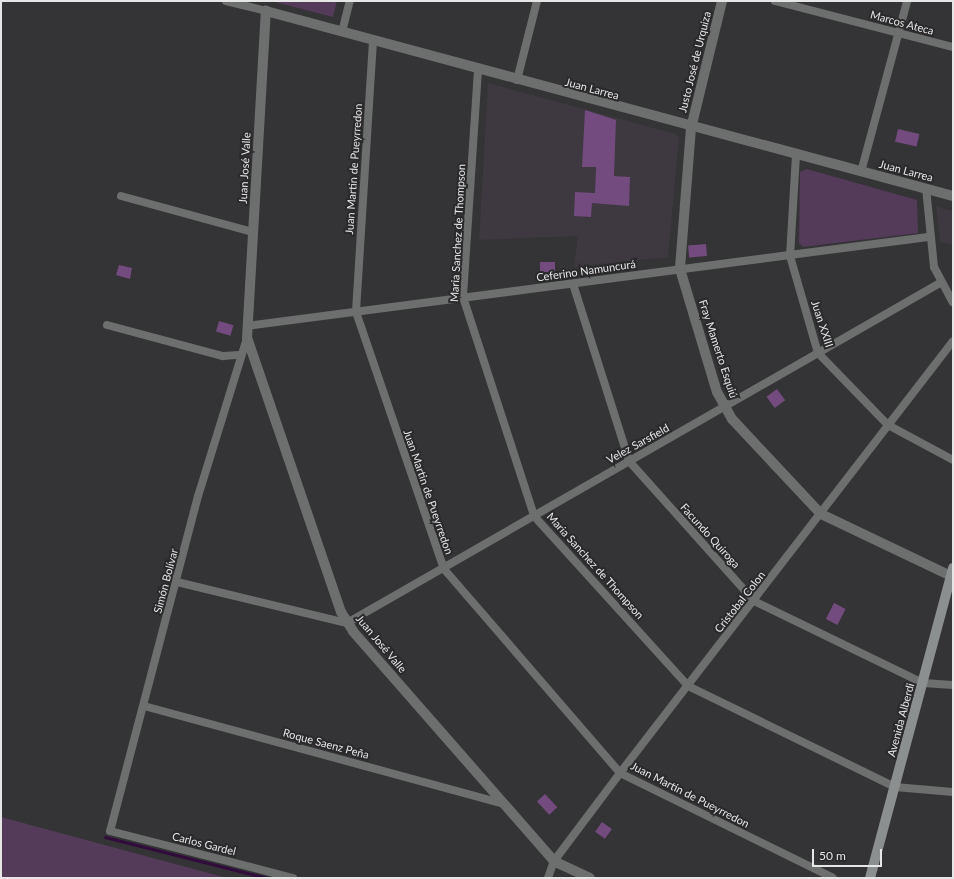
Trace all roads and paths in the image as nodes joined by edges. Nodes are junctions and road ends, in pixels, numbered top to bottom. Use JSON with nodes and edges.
{"nodes":[{"id":1,"x":226,"y":1,"type":"edge"},
{"id":2,"x":350,"y":1,"type":"edge"},
{"id":3,"x":537,"y":1,"type":"edge"},
{"id":4,"x":722,"y":1,"type":"edge"},
{"id":5,"x":775,"y":1,"type":"edge"},
{"id":6,"x":908,"y":1,"type":"edge"},
{"id":7,"x":266,"y":11,"type":"junction"},
{"id":8,"x":342,"y":32,"type":"junction"},
{"id":9,"x":899,"y":33,"type":"junction"},
{"id":10,"x":373,"y":41,"type":"junction"},
{"id":11,"x":953,"y":47,"type":"edge"},
{"id":12,"x":478,"y":70,"type":"junction"},
{"id":13,"x":517,"y":80,"type":"junction"},
{"id":14,"x":691,"y":128,"type":"junction"},
{"id":15,"x":796,"y":155,"type":"junction"},
{"id":16,"x":861,"y":172,"type":"junction"},
{"id":17,"x":926,"y":188,"type":"junction"},
{"id":18,"x":121,"y":196,"type":"dead end"},
{"id":19,"x":953,"y":196,"type":"edge"},
{"id":20,"x":253,"y":232,"type":"junction"},
{"id":21,"x":928,"y":237,"type":"junction"},
{"id":22,"x":790,"y":256,"type":"junction"},
{"id":23,"x":680,"y":269,"type":"junction"},
{"id":24,"x":940,"y":283,"type":"junction"},
{"id":25,"x":573,"y":284,"type":"junction"},
{"id":26,"x":463,"y":297,"type":"junction"},
{"id":27,"x":953,"y":302,"type":"edge"},
{"id":28,"x":356,"y":312,"type":"junction"},
{"id":29,"x":107,"y":325,"type":"dead end"},
{"id":30,"x":247,"y":326,"type":"junction"},
{"id":31,"x":247,"y":338,"type":"junction"},
{"id":32,"x":953,"y":341,"type":"edge"},
{"id":33,"x":818,"y":353,"type":"junction"},
{"id":34,"x":239,"y":355,"type":"junction"},
{"id":35,"x":724,"y":408,"type":"junction"},
{"id":36,"x":888,"y":426,"type":"junction"},
{"id":37,"x":953,"y":460,"type":"edge"},
{"id":38,"x":629,"y":461,"type":"junction"},
{"id":39,"x":821,"y":514,"type":"junction"},
{"id":40,"x":534,"y":516,"type":"junction"},
{"id":41,"x":444,"y":569,"type":"junction"},
{"id":42,"x":952,"y":574,"type":"edge"},
{"id":43,"x":177,"y":582,"type":"junction"},
{"id":44,"x":754,"y":601,"type":"junction"},
{"id":45,"x":347,"y":623,"type":"junction"},
{"id":46,"x":923,"y":683,"type":"junction"},
{"id":47,"x":953,"y":685,"type":"edge"},
{"id":48,"x":688,"y":686,"type":"junction"},
{"id":49,"x":144,"y":706,"type":"junction"},
{"id":50,"x":620,"y":772,"type":"junction"},
{"id":51,"x":895,"y":787,"type":"junction"},
{"id":52,"x":953,"y":792,"type":"edge"},
{"id":53,"x":502,"y":803,"type":"junction"},
{"id":54,"x":110,"y":831,"type":"joint"},
{"id":55,"x":554,"y":860,"type":"junction"},
{"id":56,"x":293,"y":878,"type":"edge"},
{"id":57,"x":548,"y":878,"type":"edge"},
{"id":58,"x":590,"y":878,"type":"edge"},
{"id":59,"x":833,"y":878,"type":"edge"},
{"id":60,"x":870,"y":878,"type":"edge"}],
"edges":[{"from":1,"to":7,"type":"street","name":"Juan Larrea"},
{"from":2,"to":8,"type":"street"},
{"from":3,"to":13,"type":"street"},
{"from":4,"to":14,"type":"street","name":"Justo José de Urquiza"},
{"from":5,"to":9,"type":"street","name":"Marcos Ateca"},
{"from":6,"to":9,"type":"street"},
{"from":7,"to":8,"type":"street","name":"Juan Larrea"},
{"from":7,"to":20,"type":"street","name":"Juan José Valle"},
{"from":8,"to":10,"type":"street","name":"Juan Larrea"},
{"from":9,"to":11,"type":"street","name":"Marcos Ateca"},
{"from":9,"to":16,"type":"street"},
{"from":10,"to":12,"type":"street","name":"Juan Larrea"},
{"from":10,"to":28,"type":"street","name":"Juan Martin de Pueyrredon"},
{"from":12,"to":13,"type":"street","name":"Juan Larrea"},
{"from":12,"to":26,"type":"street","name":"Maria Sanchez de Thompson"},
{"from":13,"to":14,"type":"street","name":"Juan Larrea"},
{"from":14,"to":15,"type":"street","name":"Juan Larrea"},
{"from":14,"to":23,"type":"street","name":"Fray Mamerto Esquiú"},
{"from":15,"to":16,"type":"street","name":"Juan Larrea"},
{"from":15,"to":22,"type":"street","name":"Juan XXIII"},
{"from":16,"to":17,"type":"street","name":"Juan Larrea"},
{"from":17,"to":19,"type":"street","name":"Juan Larrea"},
{"from":17,"to":21,"type":"street"},
{"from":18,"to":20,"type":"street"},
{"from":20,"to":30,"type":"street","name":"Juan José Valle"},
{"from":21,"to":22,"type":"street","name":"Ceferino Namuncurá"},
{"from":21,"to":24,"type":"street"},
{"from":22,"to":23,"type":"street","name":"Ceferino Namuncurá"},
{"from":22,"to":33,"type":"street","name":"Juan XXIII"},
{"from":23,"to":25,"type":"street","name":"Ceferino Namuncurá"},
{"from":23,"to":35,"type":"street","name":"Fray Mamerto Esquiú"},
{"from":24,"to":27,"type":"street"},
{"from":24,"to":33,"type":"street","name":"Velez Sarsfield"},
{"from":25,"to":26,"type":"street","name":"Ceferino Namuncurá"},
{"from":25,"to":38,"type":"street","name":"Facundo Quiroga"},
{"from":26,"to":28,"type":"street","name":"Ceferino Namuncurá"},
{"from":26,"to":40,"type":"street","name":"Maria Sanchez de Thompson"},
{"from":28,"to":30,"type":"street","name":"Ceferino Namuncurá"},
{"from":28,"to":41,"type":"street","name":"Juan Martin de Pueyrredon"},
{"from":29,"to":34,"type":"street"},
{"from":30,"to":31,"type":"street","name":"Juan José Valle"},
{"from":31,"to":34,"type":"street","name":"Simón Bolívar"},
{"from":31,"to":45,"type":"street","name":"Juan José Valle"},
{"from":32,"to":36,"type":"street","name":"Cristobal Colon"},
{"from":33,"to":35,"type":"street","name":"Velez Sarsfield"},
{"from":33,"to":36,"type":"street","name":"Juan XXIII"},
{"from":34,"to":43,"type":"street","name":"Simón Bolívar"},
{"from":35,"to":38,"type":"street","name":"Velez Sarsfield"},
{"from":35,"to":39,"type":"street","name":"Fray Mamerto Esquiú"},
{"from":36,"to":37,"type":"street","name":"Juan XXIII"},
{"from":36,"to":39,"type":"street","name":"Cristobal Colon"},
{"from":38,"to":40,"type":"street","name":"Velez Sarsfield"},
{"from":38,"to":44,"type":"street","name":"Facundo Quiroga"},
{"from":39,"to":42,"type":"street","name":"Fray Mamerto Esquiú"},
{"from":39,"to":44,"type":"street","name":"Cristobal Colon"},
{"from":40,"to":41,"type":"street","name":"Velez Sarsfield"},
{"from":40,"to":48,"type":"street","name":"Maria Sanchez de Thompson"},
{"from":41,"to":45,"type":"street","name":"Velez Sarsfield"},
{"from":41,"to":50,"type":"street","name":"Juan Martin de Pueyrredon"},
{"from":42,"to":46,"type":"main road","name":"Avenida Alberdi"},
{"from":43,"to":45,"type":"street"},
{"from":43,"to":49,"type":"street","name":"Simón Bolívar"},
{"from":44,"to":46,"type":"street","name":"Facundo Quiroga"},
{"from":44,"to":48,"type":"street","name":"Cristobal Colon"},
{"from":45,"to":53,"type":"street","name":"Juan José Valle"},
{"from":46,"to":47,"type":"street","name":"Facundo Quiroga"},
{"from":46,"to":51,"type":"main road","name":"Avenida Alberdi"},
{"from":48,"to":50,"type":"street","name":"Cristobal Colon"},
{"from":48,"to":51,"type":"street","name":"Maria Sanchez de Thompson"},
{"from":49,"to":53,"type":"street","name":"Roque Saenz Peña"},
{"from":49,"to":54,"type":"street","name":"Simón Bolívar"},
{"from":50,"to":55,"type":"street","name":"Cristobal Colon"},
{"from":50,"to":59,"type":"street","name":"Juan Martin de Pueyrredon"},
{"from":51,"to":52,"type":"street","name":"Maria Sanchez de Thompson"},
{"from":51,"to":60,"type":"main road","name":"Avenida Alberdi"},
{"from":53,"to":55,"type":"street","name":"Juan José Valle"},
{"from":54,"to":56,"type":"street","name":"Carlos Gardel"},
{"from":55,"to":57,"type":"street","name":"Cristobal Colon"},
{"from":55,"to":58,"type":"street","name":"Juan José Valle"}]}
